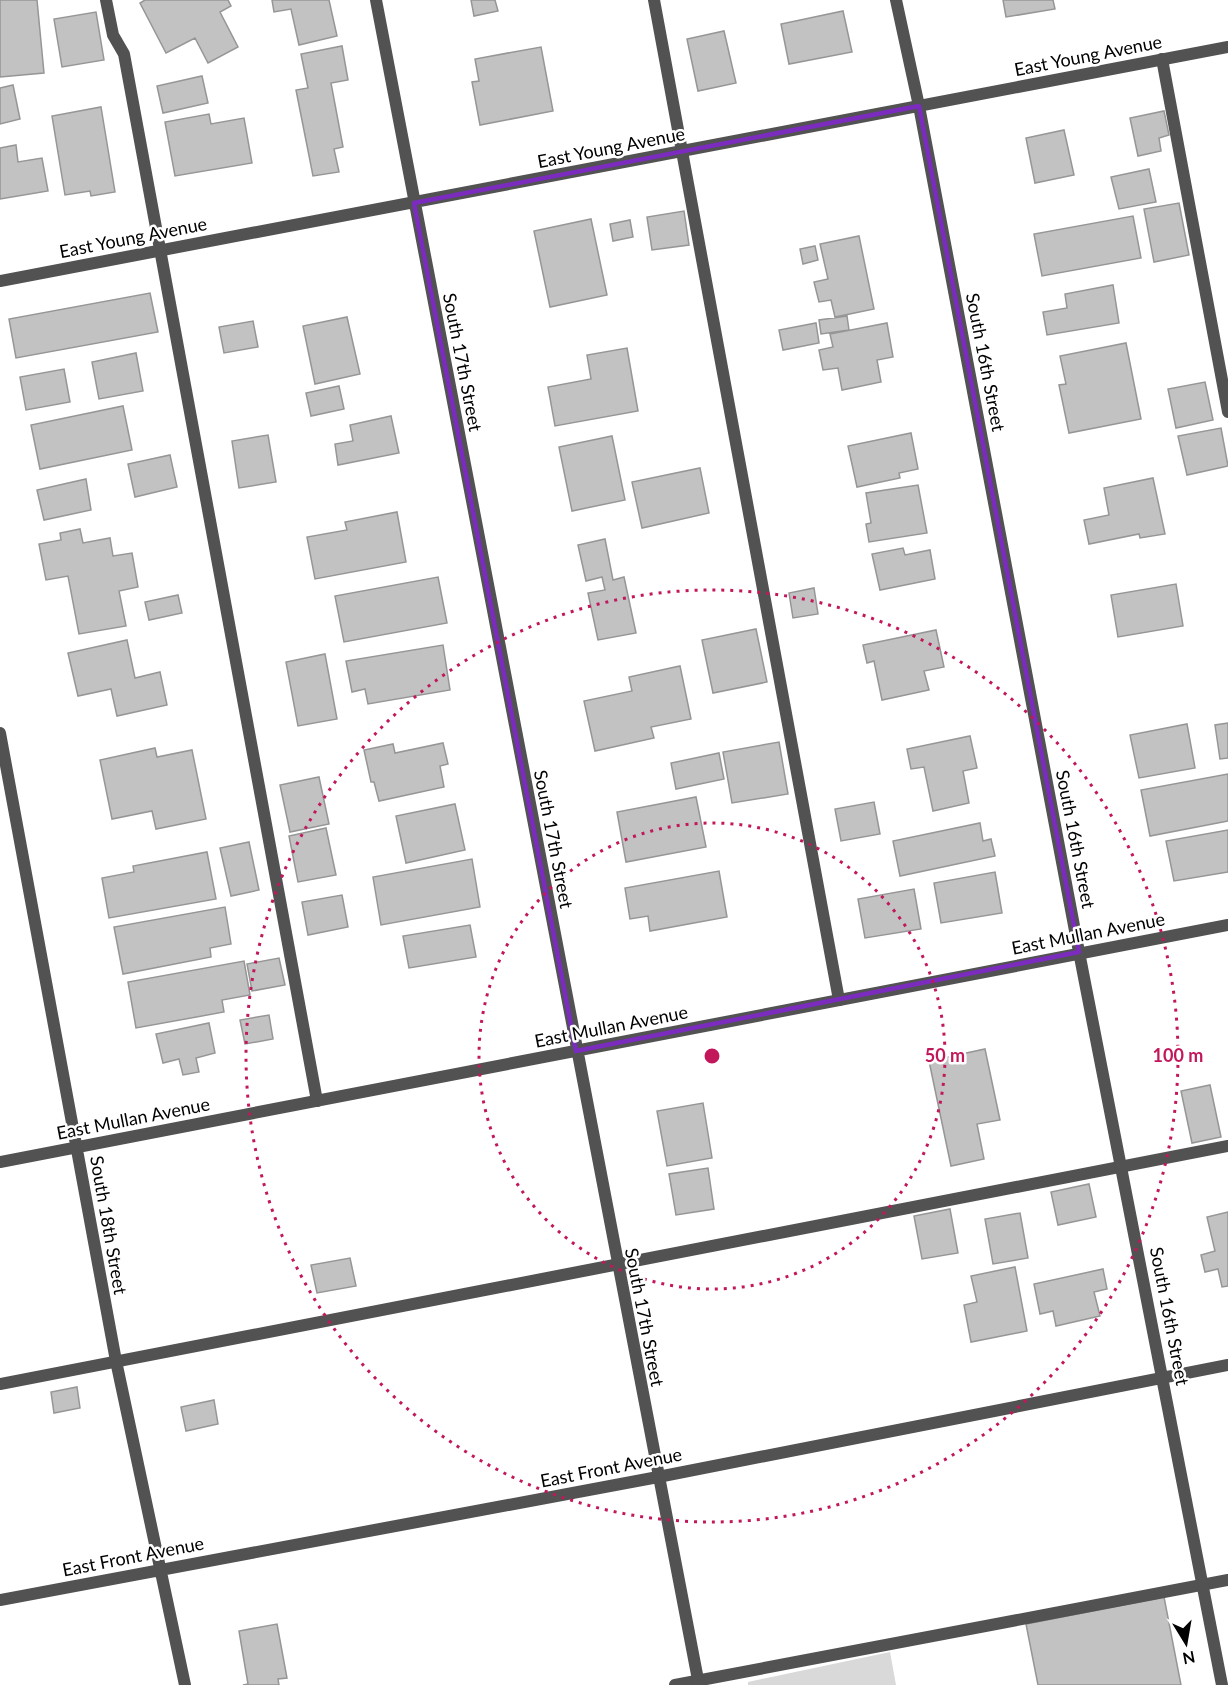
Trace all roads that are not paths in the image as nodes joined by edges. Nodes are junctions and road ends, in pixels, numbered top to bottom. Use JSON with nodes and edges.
{"nodes":[{"id":1,"x":106,"y":0,"type":"edge"},
{"id":2,"x":376,"y":0,"type":"edge"},
{"id":3,"x":654,"y":0,"type":"edge"},
{"id":4,"x":896,"y":0,"type":"edge"},
{"id":5,"x":1228,"y":47,"type":"edge"},
{"id":6,"x":1162,"y":60,"type":"junction"},
{"id":7,"x":919,"y":106,"type":"junction"},
{"id":8,"x":682,"y":152,"type":"junction"},
{"id":9,"x":414,"y":203,"type":"junction"},
{"id":10,"x":159,"y":250,"type":"junction"},
{"id":11,"x":0,"y":281,"type":"edge"},
{"id":12,"x":1228,"y":412,"type":"edge"},
{"id":13,"x":0,"y":733,"type":"edge"},
{"id":14,"x":1228,"y":925,"type":"edge"},
{"id":15,"x":1079,"y":952,"type":"junction"},
{"id":16,"x":839,"y":1000,"type":"junction"},
{"id":17,"x":576,"y":1051,"type":"junction"},
{"id":18,"x":317,"y":1101,"type":"junction"},
{"id":19,"x":1228,"y":1146,"type":"edge"},
{"id":20,"x":77,"y":1147,"type":"junction"},
{"id":21,"x":0,"y":1161,"type":"edge"},
{"id":22,"x":1123,"y":1167,"type":"junction"},
{"id":23,"x":617,"y":1265,"type":"junction"},
{"id":24,"x":116,"y":1361,"type":"junction"},
{"id":25,"x":1228,"y":1365,"type":"edge"},
{"id":26,"x":1163,"y":1378,"type":"junction"},
{"id":27,"x":0,"y":1384,"type":"edge"},
{"id":28,"x":658,"y":1477,"type":"junction"},
{"id":29,"x":161,"y":1569,"type":"junction"},
{"id":30,"x":1228,"y":1580,"type":"edge"},
{"id":31,"x":1203,"y":1585,"type":"junction"},
{"id":32,"x":0,"y":1600,"type":"edge"},
{"id":33,"x":699,"y":1683,"type":"edge"},
{"id":34,"x":185,"y":1685,"type":"edge"},
{"id":35,"x":675,"y":1685,"type":"edge"},
{"id":36,"x":1222,"y":1685,"type":"edge"}],
"edges":[{"from":1,"to":10,"type":"street"},
{"from":2,"to":9,"type":"street","name":"South 17th Street"},
{"from":3,"to":8,"type":"street"},
{"from":4,"to":7,"type":"street","name":"South 16th Street"},
{"from":5,"to":6,"type":"street","name":"East Young Avenue"},
{"from":6,"to":7,"type":"street","name":"East Young Avenue"},
{"from":6,"to":12,"type":"street"},
{"from":7,"to":8,"type":"street","name":"East Young Avenue"},
{"from":7,"to":15,"type":"street","name":"South 16th Street"},
{"from":8,"to":9,"type":"street","name":"East Young Avenue"},
{"from":8,"to":16,"type":"street"},
{"from":9,"to":10,"type":"street","name":"East Young Avenue"},
{"from":9,"to":17,"type":"street","name":"South 17th Street"},
{"from":10,"to":11,"type":"street","name":"East Young Avenue"},
{"from":10,"to":18,"type":"street"},
{"from":13,"to":20,"type":"street","name":"South 18th Street"},
{"from":14,"to":15,"type":"street","name":"East Mullan Avenue"},
{"from":15,"to":16,"type":"street","name":"East Mullan Avenue"},
{"from":15,"to":22,"type":"street","name":"South 16th Street"},
{"from":16,"to":17,"type":"street","name":"East Mullan Avenue"},
{"from":17,"to":18,"type":"street","name":"East Mullan Avenue"},
{"from":17,"to":23,"type":"street","name":"South 17th Street"},
{"from":18,"to":20,"type":"street","name":"East Mullan Avenue"},
{"from":19,"to":22,"type":"street"},
{"from":20,"to":21,"type":"street","name":"East Mullan Avenue"},
{"from":20,"to":24,"type":"street","name":"South 18th Street"},
{"from":22,"to":23,"type":"street"},
{"from":22,"to":26,"type":"street","name":"South 16th Street"},
{"from":23,"to":24,"type":"street"},
{"from":23,"to":28,"type":"street","name":"South 17th Street"},
{"from":24,"to":27,"type":"street"},
{"from":24,"to":29,"type":"street","name":"South 18th Street"},
{"from":25,"to":26,"type":"street","name":"East Front Avenue"},
{"from":26,"to":28,"type":"street","name":"East Front Avenue"},
{"from":26,"to":31,"type":"street","name":"South 16th Street"},
{"from":28,"to":29,"type":"street","name":"East Front Avenue"},
{"from":28,"to":33,"type":"street","name":"South 17th Street"},
{"from":29,"to":32,"type":"street","name":"East Front Avenue"},
{"from":29,"to":34,"type":"street","name":"South 18th Street"},
{"from":30,"to":31,"type":"street"},
{"from":31,"to":33,"type":"street"},
{"from":31,"to":36,"type":"street","name":"South 16th Street"},
{"from":33,"to":35,"type":"street"}]}
